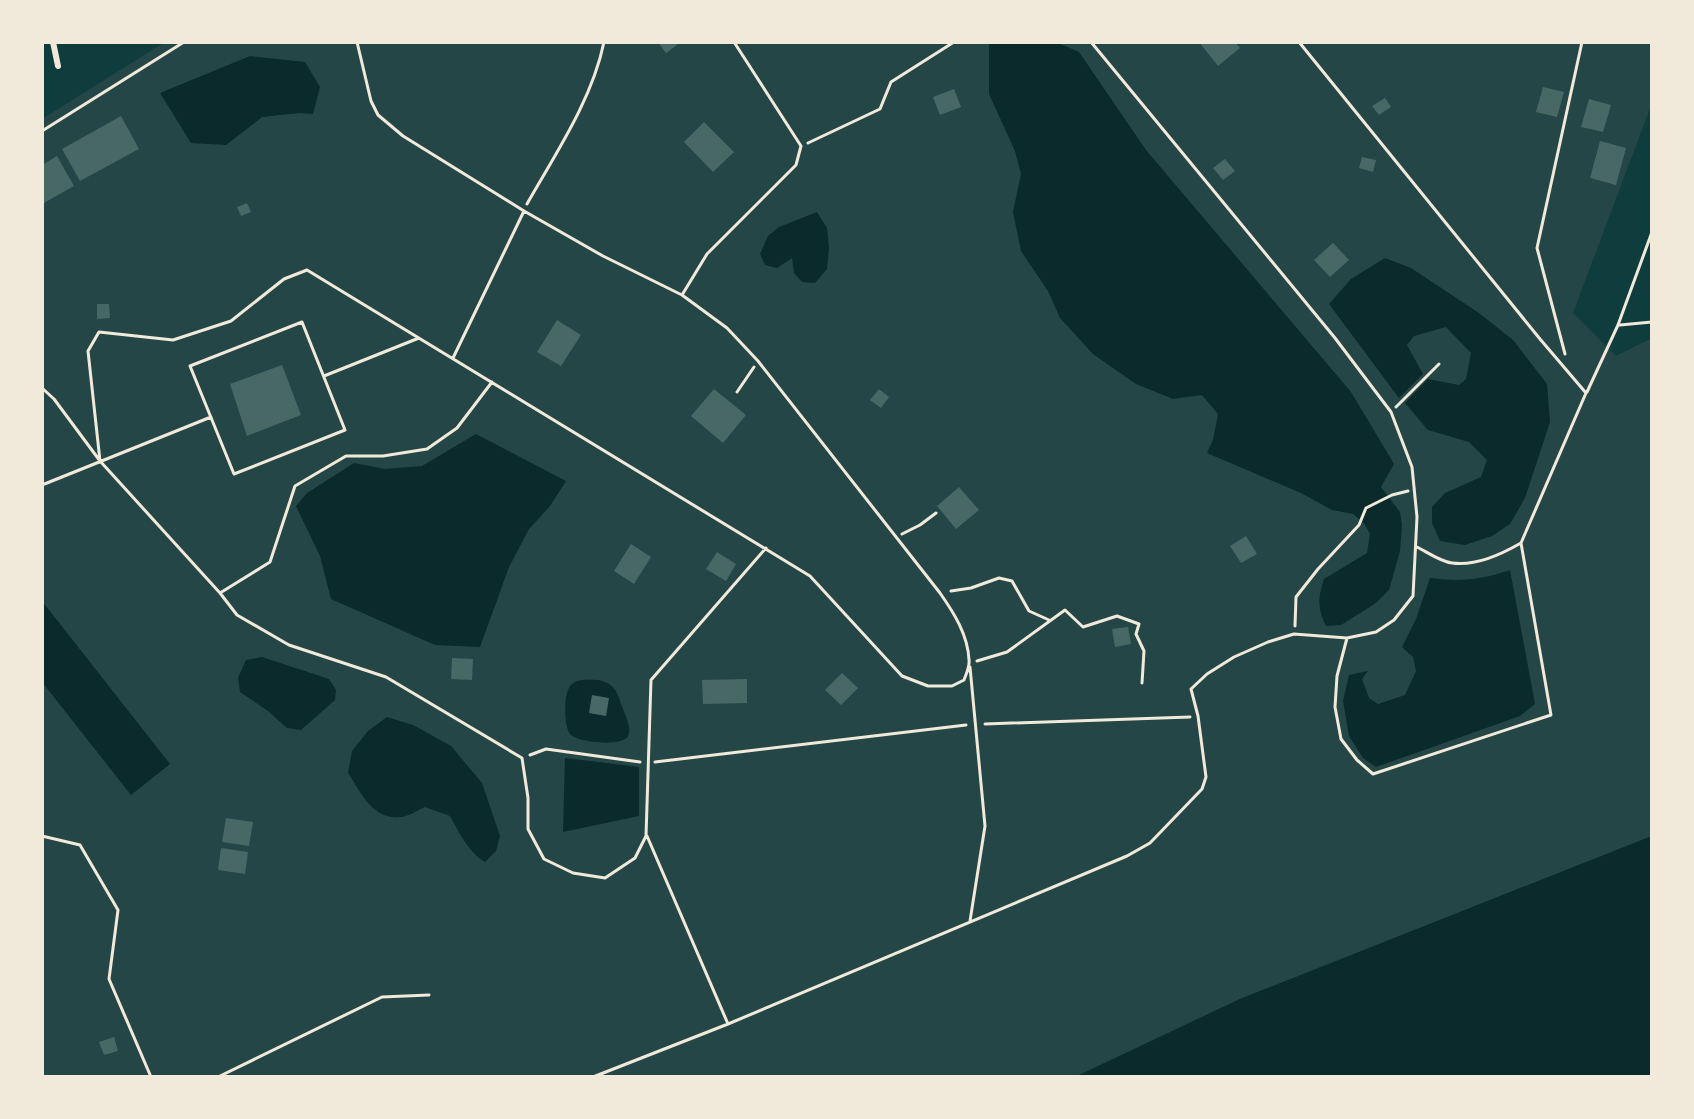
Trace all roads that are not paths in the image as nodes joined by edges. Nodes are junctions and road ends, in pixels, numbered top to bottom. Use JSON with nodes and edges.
{"nodes":[{"id":1,"x":53,"y":42,"type":"edge"},
{"id":2,"x":184,"y":42,"type":"edge"},
{"id":3,"x":357,"y":42,"type":"edge"},
{"id":4,"x":734,"y":42,"type":"edge"},
{"id":5,"x":1091,"y":42,"type":"edge"},
{"id":6,"x":1299,"y":42,"type":"edge"},
{"id":7,"x":58,"y":66,"type":"dead end"},
{"id":8,"x":42,"y":131,"type":"edge"},
{"id":9,"x":524,"y":211,"type":"junction"},
{"id":10,"x":1652,"y":232,"type":"edge"},
{"id":11,"x":682,"y":295,"type":"junction"},
{"id":12,"x":1652,"y":322,"type":"edge"},
{"id":13,"x":1618,"y":325,"type":"junction"},
{"id":14,"x":419,"y":338,"type":"junction"},
{"id":15,"x":453,"y":358,"type":"junction"},
{"id":16,"x":324,"y":376,"type":"junction"},
{"id":17,"x":492,"y":382,"type":"junction"},
{"id":18,"x":42,"y":388,"type":"edge"},
{"id":19,"x":1586,"y":393,"type":"junction"},
{"id":20,"x":211,"y":417,"type":"junction"},
{"id":21,"x":100,"y":461,"type":"junction"},
{"id":22,"x":42,"y":485,"type":"edge"},
{"id":23,"x":1521,"y":543,"type":"junction"},
{"id":24,"x":1416,"y":546,"type":"junction"},
{"id":25,"x":766,"y":548,"type":"junction"},
{"id":26,"x":220,"y":593,"type":"junction"},
{"id":27,"x":1347,"y":638,"type":"junction"},
{"id":28,"x":970,"y":663,"type":"junction"},
{"id":29,"x":646,"y":836,"type":"junction"},
{"id":30,"x":969,"y":922,"type":"junction"},
{"id":31,"x":728,"y":1024,"type":"junction"},
{"id":32,"x":593,"y":1077,"type":"edge"}],
"edges":[{"from":1,"to":7,"type":"street"},
{"from":2,"to":8,"type":"lane"},
{"from":3,"to":9,"type":"lane"},
{"from":4,"to":11,"type":"lane"},
{"from":5,"to":24,"type":"lane"},
{"from":6,"to":19,"type":"lane"},
{"from":9,"to":11,"type":"lane"},
{"from":9,"to":15,"type":"lane"},
{"from":10,"to":13,"type":"lane"},
{"from":11,"to":28,"type":"lane"},
{"from":12,"to":13,"type":"lane"},
{"from":13,"to":19,"type":"lane"},
{"from":14,"to":15,"type":"lane"},
{"from":14,"to":16,"type":"lane"},
{"from":14,"to":21,"type":"lane"},
{"from":15,"to":17,"type":"lane"},
{"from":16,"to":20,"type":"lane"},
{"from":16,"to":20,"type":"lane"},
{"from":17,"to":25,"type":"lane"},
{"from":17,"to":26,"type":"lane"},
{"from":18,"to":21,"type":"lane"},
{"from":19,"to":23,"type":"lane"},
{"from":20,"to":21,"type":"lane"},
{"from":21,"to":22,"type":"lane"},
{"from":21,"to":26,"type":"lane"},
{"from":23,"to":24,"type":"lane"},
{"from":23,"to":27,"type":"lane"},
{"from":24,"to":27,"type":"lane"},
{"from":25,"to":28,"type":"lane"},
{"from":25,"to":29,"type":"lane"},
{"from":26,"to":29,"type":"lane"},
{"from":27,"to":30,"type":"lane"},
{"from":28,"to":30,"type":"lane"},
{"from":29,"to":31,"type":"lane"},
{"from":30,"to":31,"type":"lane"},
{"from":31,"to":32,"type":"lane"}]}
